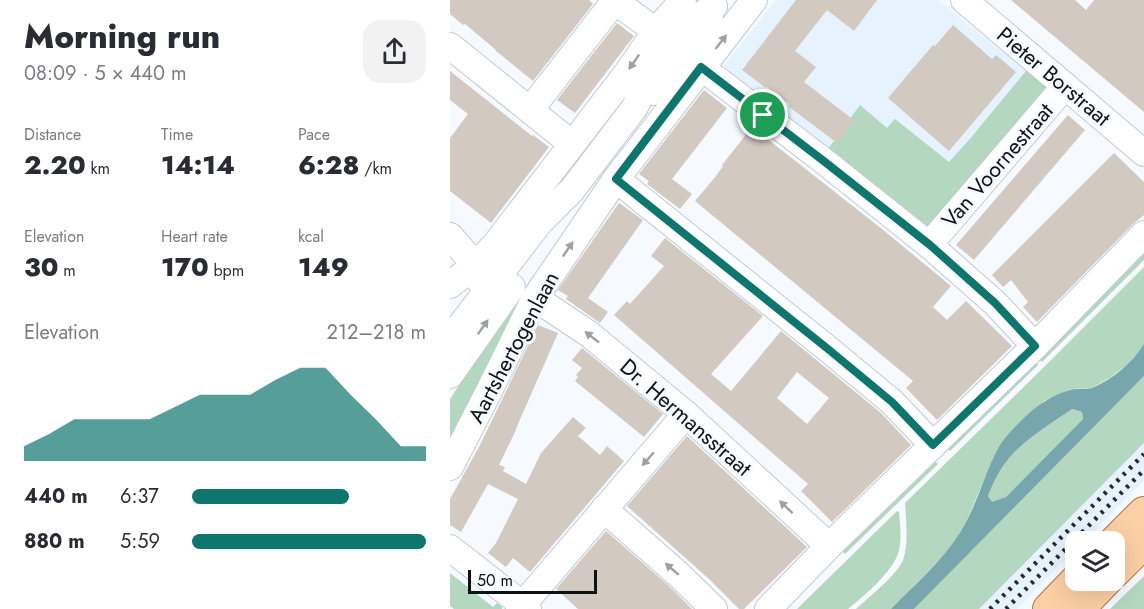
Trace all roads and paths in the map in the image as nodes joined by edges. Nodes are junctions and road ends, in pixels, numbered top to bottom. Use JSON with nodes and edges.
{"nodes":[{"id":1,"x":683,"y":0,"type":"edge"},
{"id":2,"x":754,"y":0,"type":"edge"},
{"id":3,"x":964,"y":0,"type":"edge"},
{"id":4,"x":614,"y":1,"type":"edge"},
{"id":5,"x":716,"y":3,"type":"edge"},
{"id":6,"x":656,"y":31,"type":"junction"},
{"id":7,"x":450,"y":46,"type":"edge"},
{"id":8,"x":701,"y":67,"type":"junction"},
{"id":9,"x":1065,"y":86,"type":"junction"},
{"id":10,"x":530,"y":110,"type":"junction"},
{"id":11,"x":572,"y":144,"type":"junction"},
{"id":12,"x":1144,"y":153,"type":"edge"},
{"id":13,"x":616,"y":179,"type":"junction"},
{"id":14,"x":572,"y":190,"type":"junction"},
{"id":15,"x":1144,"y":234,"type":"edge"},
{"id":16,"x":450,"y":236,"type":"edge"},
{"id":17,"x":930,"y":245,"type":"junction"},
{"id":18,"x":475,"y":265,"type":"junction"},
{"id":19,"x":450,"y":285,"type":"edge"},
{"id":20,"x":483,"y":298,"type":"junction"},
{"id":21,"x":535,"y":298,"type":"junction"},
{"id":22,"x":450,"y":339,"type":"edge"},
{"id":23,"x":1035,"y":346,"type":"junction"},
{"id":24,"x":450,"y":375,"type":"edge"},
{"id":25,"x":686,"y":414,"type":"junction"},
{"id":26,"x":933,"y":445,"type":"junction"},
{"id":27,"x":450,"y":467,"type":"edge"},
{"id":28,"x":604,"y":509,"type":"junction"},
{"id":29,"x":1144,"y":513,"type":"edge"},
{"id":30,"x":1125,"y":532,"type":"edge"},
{"id":31,"x":1144,"y":542,"type":"edge"},
{"id":32,"x":829,"y":546,"type":"junction"},
{"id":33,"x":450,"y":548,"type":"edge"},
{"id":34,"x":1125,"y":561,"type":"edge"},
{"id":35,"x":1066,"y":591,"type":"edge"},
{"id":36,"x":1095,"y":591,"type":"edge"},
{"id":37,"x":523,"y":607,"type":"edge"},
{"id":38,"x":714,"y":609,"type":"edge"},
{"id":39,"x":768,"y":609,"type":"edge"},
{"id":40,"x":1049,"y":609,"type":"edge"},
{"id":41,"x":1078,"y":609,"type":"edge"}],
"edges":[{"from":1,"to":6,"type":"street"},
{"from":8,"to":2,"type":"street","name":"Aartshertogenlaan","one_way":true},
{"from":3,"to":9,"type":"street","name":"Pieter Borstraat"},
{"from":4,"to":6,"type":"street"},
{"from":4,"to":10,"type":"street"},
{"from":5,"to":14,"type":"street","name":"Aartshertogenlaan"},
{"from":6,"to":11,"type":"street","one_way":true},
{"from":7,"to":10,"type":"street"},
{"from":8,"to":13,"type":"street","name":"Aartshertogenlaan"},
{"from":8,"to":17,"type":"street"},
{"from":9,"to":12,"type":"street","name":"Pieter Borstraat"},
{"from":9,"to":17,"type":"street","name":"Van Voornestraat"},
{"from":10,"to":11,"type":"street"},
{"from":11,"to":18,"type":"street"},
{"from":21,"to":13,"type":"street","name":"Aartshertogenlaan","one_way":true},
{"from":13,"to":26,"type":"street"},
{"from":14,"to":20,"type":"street","name":"Aartshertogenlaan"},
{"from":24,"to":14,"type":"street","name":"Aartshertogenlaan","one_way":true},
{"from":15,"to":23,"type":"street"},
{"from":16,"to":18,"type":"street"},
{"from":17,"to":23,"type":"street"},
{"from":18,"to":19,"type":"street"},
{"from":18,"to":20,"type":"street"},
{"from":20,"to":22,"type":"street","name":"Aartshertogenlaan"},
{"from":25,"to":21,"type":"street","name":"Dr. Hermansstraat","one_way":true},
{"from":21,"to":27,"type":"street","name":"Aartshertogenlaan"},
{"from":23,"to":26,"type":"street"},
{"from":25,"to":28,"type":"street","one_way":true},
{"from":32,"to":25,"type":"street","name":"Dr. Hermansstraat","one_way":true},
{"from":26,"to":32,"type":"street"},
{"from":28,"to":37,"type":"street"},
{"from":38,"to":28,"type":"street","one_way":true},
{"from":29,"to":30,"type":"main road"},
{"from":31,"to":34,"type":"main road"},
{"from":32,"to":39,"type":"street"},
{"from":33,"to":37,"type":"street"},
{"from":35,"to":40,"type":"main road"},
{"from":36,"to":41,"type":"main road"}]}
